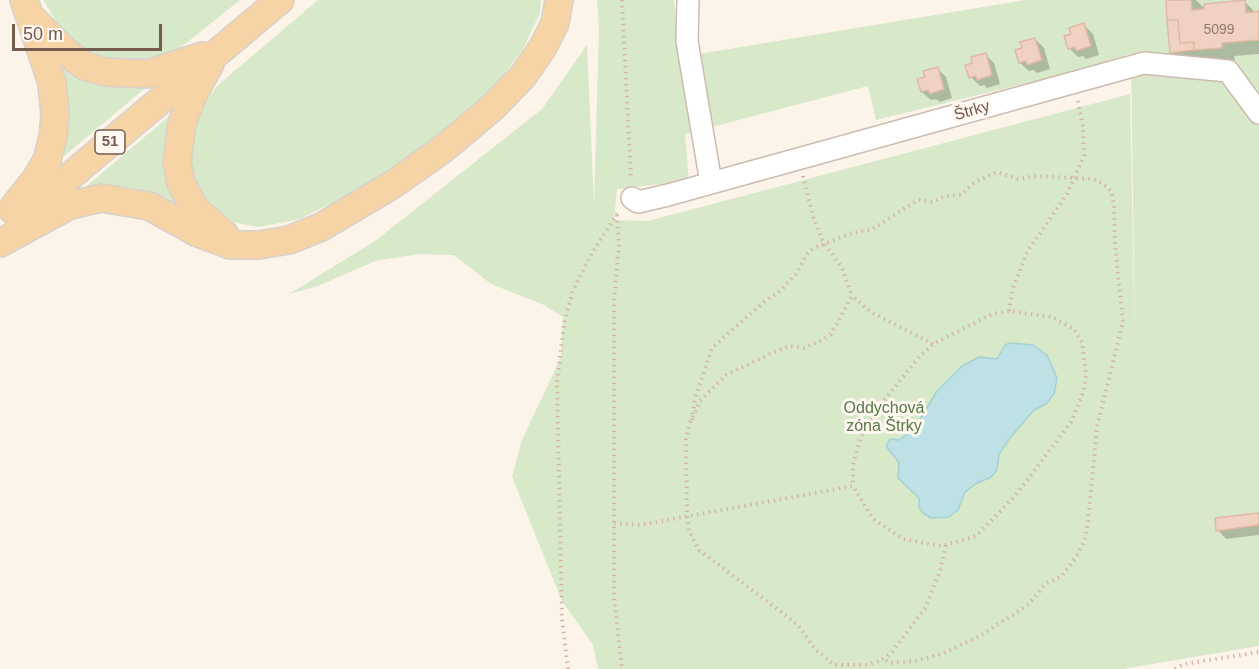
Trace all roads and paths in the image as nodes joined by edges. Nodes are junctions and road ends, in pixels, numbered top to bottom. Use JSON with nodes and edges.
{"nodes":[{"id":1,"x":280,"y":0,"type":"edge"},
{"id":2,"x":559,"y":0,"type":"edge"},
{"id":3,"x":622,"y":0,"type":"edge"},
{"id":4,"x":688,"y":0,"type":"edge"},
{"id":5,"x":25,"y":5,"type":"edge"},
{"id":6,"x":220,"y":49,"type":"junction"},
{"id":7,"x":1074,"y":82,"type":"junction"},
{"id":8,"x":1259,"y":113,"type":"edge"},
{"id":9,"x":799,"y":159,"type":"junction"},
{"id":10,"x":1076,"y":177,"type":"junction"},
{"id":11,"x":711,"y":183,"type":"junction"},
{"id":12,"x":632,"y":198,"type":"joint"},
{"id":13,"x":0,"y":224,"type":"edge"},
{"id":14,"x":0,"y":235,"type":"edge"},
{"id":15,"x":0,"y":243,"type":"edge"},
{"id":16,"x":242,"y":245,"type":"junction"},
{"id":17,"x":825,"y":245,"type":"junction"},
{"id":18,"x":852,"y":296,"type":"junction"},
{"id":19,"x":1009,"y":311,"type":"junction"},
{"id":20,"x":933,"y":344,"type":"junction"},
{"id":21,"x":692,"y":420,"type":"junction"},
{"id":22,"x":852,"y":486,"type":"junction"},
{"id":23,"x":687,"y":516,"type":"junction"},
{"id":24,"x":614,"y":523,"type":"junction"},
{"id":25,"x":946,"y":545,"type":"junction"},
{"id":26,"x":1259,"y":652,"type":"edge"},
{"id":27,"x":883,"y":659,"type":"junction"},
{"id":28,"x":568,"y":669,"type":"edge"},
{"id":29,"x":622,"y":669,"type":"edge"},
{"id":30,"x":1175,"y":669,"type":"edge"}],
"edges":[{"from":1,"to":6,"type":"main road","number":"51"},
{"from":2,"to":16,"type":"main road"},
{"from":3,"to":12,"type":"path"},
{"from":4,"to":11,"type":"lane"},
{"from":5,"to":6,"type":"main road"},
{"from":5,"to":13,"type":"main road"},
{"from":6,"to":14,"type":"main road","number":"51"},
{"from":6,"to":16,"type":"main road"},
{"from":7,"to":8,"type":"lane","name":"Štrky"},
{"from":7,"to":9,"type":"lane","name":"Štrky"},
{"from":7,"to":10,"type":"path"},
{"from":9,"to":11,"type":"lane","name":"Štrky"},
{"from":9,"to":17,"type":"path"},
{"from":10,"to":17,"type":"path"},
{"from":10,"to":19,"type":"path"},
{"from":10,"to":27,"type":"path"},
{"from":11,"to":12,"type":"lane","name":"Štrky"},
{"from":15,"to":16,"type":"main road"},
{"from":17,"to":18,"type":"path"},
{"from":17,"to":21,"type":"path"},
{"from":18,"to":20,"type":"path"},
{"from":18,"to":21,"type":"path"},
{"from":19,"to":20,"type":"path"},
{"from":19,"to":25,"type":"path"},
{"from":20,"to":22,"type":"path"},
{"from":21,"to":23,"type":"path"},
{"from":22,"to":23,"type":"path"},
{"from":22,"to":25,"type":"path"},
{"from":23,"to":24,"type":"path"},
{"from":23,"to":27,"type":"path"},
{"from":24,"to":28,"type":"path"},
{"from":24,"to":29,"type":"path"},
{"from":25,"to":27,"type":"path"},
{"from":26,"to":30,"type":"path"}]}
